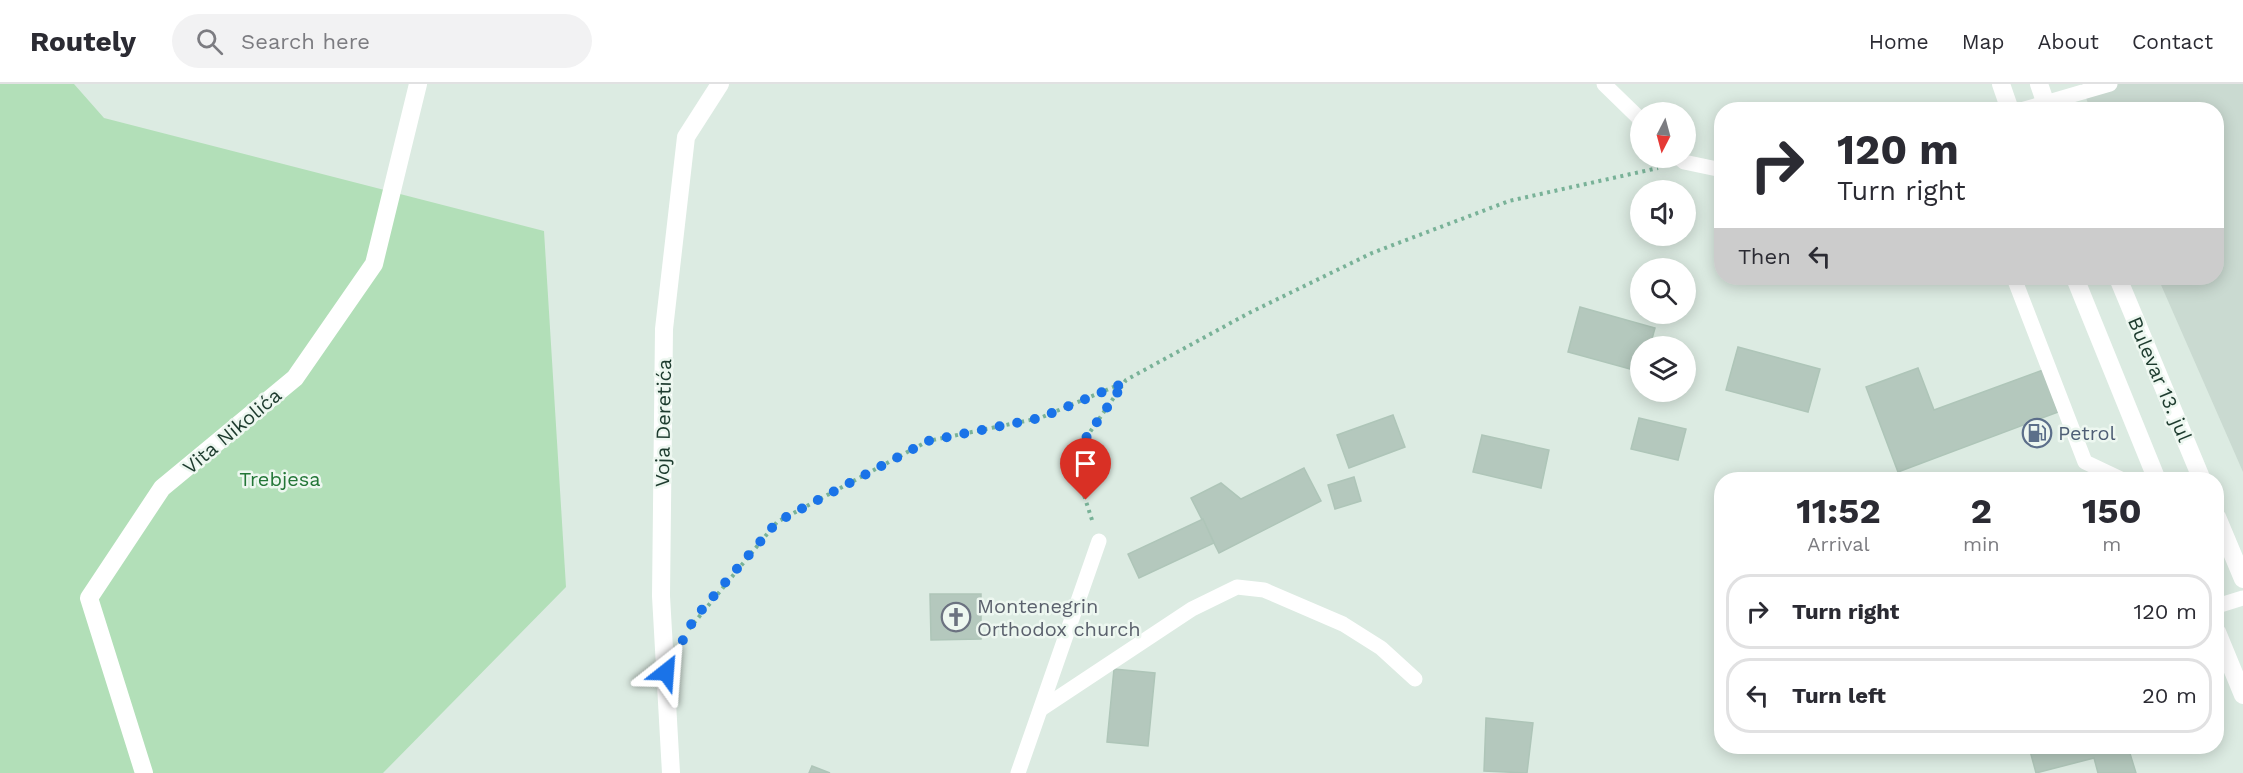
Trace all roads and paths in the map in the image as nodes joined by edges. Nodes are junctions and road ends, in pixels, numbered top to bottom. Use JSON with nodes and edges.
{"nodes":[{"id":1,"x":418,"y":84,"type":"edge"},
{"id":2,"x":720,"y":84,"type":"edge"},
{"id":3,"x":1604,"y":84,"type":"edge"},
{"id":4,"x":2001,"y":84,"type":"edge"},
{"id":5,"x":2039,"y":84,"type":"edge"},
{"id":6,"x":2110,"y":84,"type":"edge"},
{"id":7,"x":2007,"y":102,"type":"edge"},
{"id":8,"x":2046,"y":102,"type":"edge"},
{"id":9,"x":2058,"y":102,"type":"edge"},
{"id":10,"x":1630,"y":109,"type":"edge"},
{"id":11,"x":1696,"y":164,"type":"edge"},
{"id":12,"x":1648,"y":168,"type":"edge"},
{"id":13,"x":1714,"y":169,"type":"edge"},
{"id":14,"x":2017,"y":285,"type":"edge"},
{"id":15,"x":2078,"y":285,"type":"edge"},
{"id":16,"x":2121,"y":285,"type":"edge"},
{"id":17,"x":1124,"y":383,"type":"junction"},
{"id":18,"x":2106,"y":472,"type":"edge"},
{"id":19,"x":2154,"y":472,"type":"edge"},
{"id":20,"x":2199,"y":472,"type":"edge"},
{"id":21,"x":2224,"y":534,"type":"edge"},
{"id":22,"x":1099,"y":541,"type":"joint"},
{"id":23,"x":2243,"y":579,"type":"edge"},
{"id":24,"x":2243,"y":598,"type":"edge"},
{"id":25,"x":2224,"y":604,"type":"edge"},
{"id":26,"x":2224,"y":649,"type":"edge"},
{"id":27,"x":666,"y":672,"type":"junction"},
{"id":28,"x":1415,"y":678,"type":"dead end"},
{"id":29,"x":2243,"y":695,"type":"edge"},
{"id":30,"x":1041,"y":709,"type":"junction"},
{"id":31,"x":144,"y":773,"type":"edge"},
{"id":32,"x":671,"y":773,"type":"edge"},
{"id":33,"x":1018,"y":773,"type":"edge"}],
"edges":[{"from":1,"to":31,"type":"street","name":"Vita Nikolića"},
{"from":2,"to":27,"type":"street","name":"Voja Deretića"},
{"from":3,"to":10,"type":"lane"},
{"from":4,"to":7,"type":"street"},
{"from":5,"to":8,"type":"street"},
{"from":6,"to":9,"type":"lane"},
{"from":11,"to":13,"type":"lane"},
{"from":12,"to":17,"type":"path"},
{"from":14,"to":18,"type":"lane"},
{"from":15,"to":19,"type":"street","name":"Bulevar 13. jul"},
{"from":16,"to":20,"type":"street","name":"Bulevar 13. jul"},
{"from":17,"to":22,"type":"path"},
{"from":17,"to":27,"type":"path"},
{"from":21,"to":23,"type":"street"},
{"from":22,"to":30,"type":"lane"},
{"from":24,"to":25,"type":"lane"},
{"from":26,"to":29,"type":"street"},
{"from":27,"to":32,"type":"street","name":"Voja Deretića"},
{"from":28,"to":30,"type":"lane"},
{"from":30,"to":33,"type":"lane"}]}
